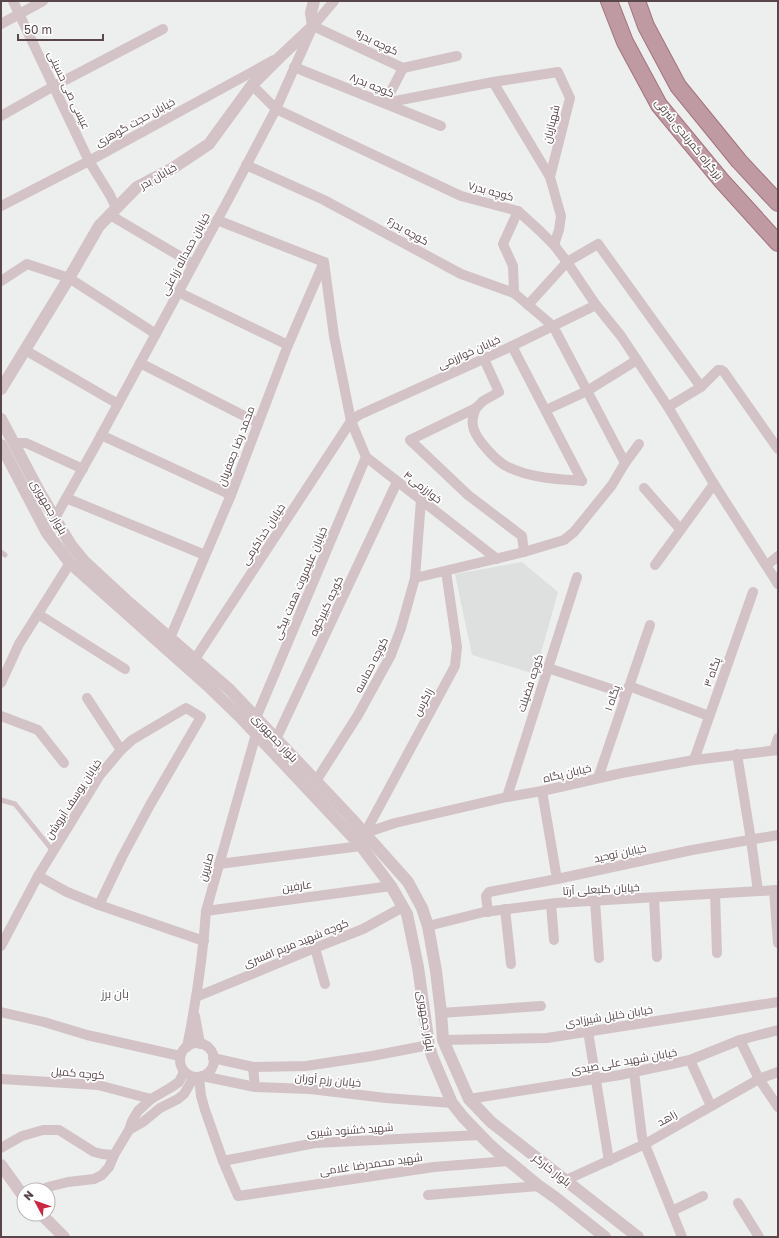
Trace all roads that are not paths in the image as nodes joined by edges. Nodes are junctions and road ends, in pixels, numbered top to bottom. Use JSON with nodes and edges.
{"nodes":[{"id":1,"x":13,"y":1,"type":"edge"},
{"id":2,"x":43,"y":1,"type":"edge"},
{"id":3,"x":314,"y":1,"type":"edge"},
{"id":4,"x":334,"y":1,"type":"edge"},
{"id":5,"x":609,"y":1,"type":"edge"},
{"id":6,"x":637,"y":1,"type":"edge"},
{"id":7,"x":20,"y":14,"type":"junction"},
{"id":8,"x":1,"y":24,"type":"edge"},
{"id":9,"x":313,"y":26,"type":"junction"},
{"id":10,"x":163,"y":29,"type":"dead end"},
{"id":11,"x":457,"y":56,"type":"dead end"},
{"id":12,"x":280,"y":57,"type":"junction"},
{"id":13,"x":294,"y":67,"type":"junction"},
{"id":14,"x":403,"y":68,"type":"junction"},
{"id":15,"x":493,"y":82,"type":"junction"},
{"id":16,"x":54,"y":86,"type":"junction"},
{"id":17,"x":252,"y":86,"type":"junction"},
{"id":18,"x":385,"y":103,"type":"junction"},
{"id":19,"x":276,"y":109,"type":"junction"},
{"id":20,"x":1,"y":116,"type":"edge"},
{"id":21,"x":441,"y":126,"type":"dead end"},
{"id":22,"x":89,"y":160,"type":"junction"},
{"id":23,"x":246,"y":165,"type":"junction"},
{"id":24,"x":550,"y":177,"type":"junction"},
{"id":25,"x":778,"y":203,"type":"edge"},
{"id":26,"x":1,"y":206,"type":"edge"},
{"id":27,"x":518,"y":211,"type":"junction"},
{"id":28,"x":113,"y":212,"type":"junction"},
{"id":29,"x":217,"y":220,"type":"junction"},
{"id":30,"x":778,"y":243,"type":"edge"},
{"id":31,"x":554,"y":245,"type":"junction"},
{"id":32,"x":324,"y":262,"type":"junction"},
{"id":33,"x":567,"y":262,"type":"junction"},
{"id":34,"x":193,"y":264,"type":"junction"},
{"id":35,"x":69,"y":278,"type":"junction"},
{"id":36,"x":1,"y":281,"type":"edge"},
{"id":37,"x":178,"y":292,"type":"junction"},
{"id":38,"x":514,"y":293,"type":"junction"},
{"id":39,"x":528,"y":305,"type":"junction"},
{"id":40,"x":596,"y":305,"type":"junction"},
{"id":41,"x":553,"y":326,"type":"junction"},
{"id":42,"x":156,"y":334,"type":"junction"},
{"id":43,"x":288,"y":345,"type":"junction"},
{"id":44,"x":512,"y":346,"type":"junction"},
{"id":45,"x":25,"y":350,"type":"junction"},
{"id":46,"x":484,"y":359,"type":"junction"},
{"id":47,"x":637,"y":360,"type":"junction"},
{"id":48,"x":140,"y":363,"type":"junction"},
{"id":49,"x":701,"y":387,"type":"junction"},
{"id":50,"x":1,"y":389,"type":"edge"},
{"id":51,"x":587,"y":391,"type":"junction"},
{"id":52,"x":118,"y":404,"type":"junction"},
{"id":53,"x":668,"y":407,"type":"junction"},
{"id":54,"x":476,"y":408,"type":"junction"},
{"id":55,"x":546,"y":410,"type":"junction"},
{"id":56,"x":1,"y":419,"type":"edge"},
{"id":57,"x":352,"y":421,"type":"junction"},
{"id":58,"x":258,"y":423,"type":"junction"},
{"id":59,"x":101,"y":435,"type":"junction"},
{"id":60,"x":14,"y":443,"type":"junction"},
{"id":61,"x":639,"y":444,"type":"dead end"},
{"id":62,"x":1,"y":445,"type":"edge"},
{"id":63,"x":778,"y":448,"type":"edge"},
{"id":64,"x":366,"y":457,"type":"junction"},
{"id":65,"x":625,"y":463,"type":"junction"},
{"id":66,"x":82,"y":468,"type":"junction"},
{"id":67,"x":397,"y":482,"type":"junction"},
{"id":68,"x":714,"y":484,"type":"junction"},
{"id":69,"x":644,"y":488,"type":"dead end"},
{"id":70,"x":231,"y":495,"type":"junction"},
{"id":71,"x":66,"y":498,"type":"junction"},
{"id":72,"x":421,"y":500,"type":"junction"},
{"id":73,"x":55,"y":518,"type":"junction"},
{"id":74,"x":680,"y":529,"type":"junction"},
{"id":75,"x":524,"y":552,"type":"junction"},
{"id":76,"x":204,"y":555,"type":"junction"},
{"id":77,"x":778,"y":556,"type":"edge"},
{"id":78,"x":497,"y":558,"type":"junction"},
{"id":79,"x":70,"y":563,"type":"junction"},
{"id":80,"x":655,"y":565,"type":"dead end"},
{"id":81,"x":767,"y":565,"type":"junction"},
{"id":82,"x":446,"y":571,"type":"junction"},
{"id":83,"x":577,"y":577,"type":"dead end"},
{"id":84,"x":415,"y":578,"type":"junction"},
{"id":85,"x":778,"y":584,"type":"edge"},
{"id":86,"x":753,"y":592,"type":"dead end"},
{"id":87,"x":38,"y":614,"type":"junction"},
{"id":88,"x":650,"y":625,"type":"dead end"},
{"id":89,"x":170,"y":638,"type":"junction"},
{"id":90,"x":191,"y":664,"type":"junction"},
{"id":91,"x":548,"y":668,"type":"junction"},
{"id":92,"x":125,"y":669,"type":"dead end"},
{"id":93,"x":1,"y":683,"type":"edge"},
{"id":94,"x":628,"y":690,"type":"junction"},
{"id":95,"x":87,"y":698,"type":"dead end"},
{"id":96,"x":1,"y":716,"type":"edge"},
{"id":97,"x":709,"y":716,"type":"junction"},
{"id":98,"x":256,"y":718,"type":"junction"},
{"id":99,"x":256,"y":734,"type":"junction"},
{"id":100,"x":778,"y":738,"type":"edge"},
{"id":101,"x":276,"y":740,"type":"junction"},
{"id":102,"x":121,"y":750,"type":"junction"},
{"id":103,"x":776,"y":750,"type":"edge"},
{"id":104,"x":737,"y":754,"type":"junction"},
{"id":105,"x":694,"y":760,"type":"junction"},
{"id":106,"x":64,"y":764,"type":"dead end"},
{"id":107,"x":598,"y":778,"type":"junction"},
{"id":108,"x":316,"y":781,"type":"junction"},
{"id":109,"x":542,"y":791,"type":"junction"},
{"id":110,"x":507,"y":797,"type":"junction"},
{"id":111,"x":1,"y":800,"type":"edge"},
{"id":112,"x":365,"y":834,"type":"junction"},
{"id":113,"x":778,"y":835,"type":"edge"},
{"id":114,"x":751,"y":840,"type":"junction"},
{"id":115,"x":360,"y":846,"type":"junction"},
{"id":116,"x":53,"y":851,"type":"junction"},
{"id":117,"x":219,"y":864,"type":"junction"},
{"id":118,"x":38,"y":876,"type":"junction"},
{"id":119,"x":557,"y":878,"type":"junction"},
{"id":120,"x":391,"y":886,"type":"junction"},
{"id":121,"x":776,"y":890,"type":"edge"},
{"id":122,"x":758,"y":891,"type":"junction"},
{"id":123,"x":715,"y":894,"type":"junction"},
{"id":124,"x":654,"y":898,"type":"junction"},
{"id":125,"x":595,"y":901,"type":"junction"},
{"id":126,"x":419,"y":902,"type":"junction"},
{"id":127,"x":551,"y":904,"type":"junction"},
{"id":128,"x":99,"y":905,"type":"junction"},
{"id":129,"x":403,"y":907,"type":"junction"},
{"id":130,"x":505,"y":909,"type":"junction"},
{"id":131,"x":206,"y":911,"type":"junction"},
{"id":132,"x":488,"y":912,"type":"junction"},
{"id":133,"x":428,"y":926,"type":"junction"},
{"id":134,"x":554,"y":940,"type":"dead end"},
{"id":135,"x":204,"y":941,"type":"junction"},
{"id":136,"x":778,"y":943,"type":"edge"},
{"id":137,"x":1,"y":946,"type":"edge"},
{"id":138,"x":315,"y":948,"type":"junction"},
{"id":139,"x":717,"y":953,"type":"dead end"},
{"id":140,"x":658,"y":957,"type":"dead end"},
{"id":141,"x":599,"y":958,"type":"dead end"},
{"id":142,"x":511,"y":964,"type":"dead end"},
{"id":143,"x":325,"y":984,"type":"dead end"},
{"id":144,"x":196,"y":997,"type":"junction"},
{"id":145,"x":778,"y":1002,"type":"edge"},
{"id":146,"x":540,"y":1006,"type":"dead end"},
{"id":147,"x":194,"y":1010,"type":"junction"},
{"id":148,"x":1,"y":1012,"type":"edge"},
{"id":149,"x":441,"y":1013,"type":"junction"},
{"id":150,"x":778,"y":1030,"type":"edge"},
{"id":151,"x":588,"y":1031,"type":"junction"},
{"id":152,"x":443,"y":1040,"type":"junction"},
{"id":153,"x":740,"y":1040,"type":"junction"},
{"id":154,"x":200,"y":1044,"type":"junction"},
{"id":155,"x":429,"y":1045,"type":"junction"},
{"id":156,"x":187,"y":1047,"type":"junction"},
{"id":157,"x":180,"y":1056,"type":"junction"},
{"id":158,"x":213,"y":1058,"type":"junction"},
{"id":159,"x":690,"y":1060,"type":"junction"},
{"id":160,"x":253,"y":1067,"type":"junction"},
{"id":161,"x":184,"y":1072,"type":"junction"},
{"id":162,"x":634,"y":1072,"type":"junction"},
{"id":163,"x":778,"y":1072,"type":"edge"},
{"id":164,"x":199,"y":1077,"type":"junction"},
{"id":165,"x":1,"y":1079,"type":"edge"},
{"id":166,"x":596,"y":1079,"type":"junction"},
{"id":167,"x":759,"y":1079,"type":"junction"},
{"id":168,"x":255,"y":1087,"type":"junction"},
{"id":169,"x":151,"y":1099,"type":"junction"},
{"id":170,"x":469,"y":1099,"type":"junction"},
{"id":171,"x":452,"y":1103,"type":"junction"},
{"id":172,"x":711,"y":1106,"type":"junction"},
{"id":173,"x":778,"y":1107,"type":"edge"},
{"id":174,"x":129,"y":1130,"type":"junction"},
{"id":175,"x":480,"y":1135,"type":"junction"},
{"id":176,"x":645,"y":1144,"type":"junction"},
{"id":177,"x":1,"y":1148,"type":"edge"},
{"id":178,"x":114,"y":1155,"type":"junction"},
{"id":179,"x":223,"y":1161,"type":"junction"},
{"id":180,"x":509,"y":1161,"type":"junction"},
{"id":181,"x":609,"y":1161,"type":"junction"},
{"id":182,"x":1,"y":1165,"type":"edge"},
{"id":183,"x":566,"y":1180,"type":"junction"},
{"id":184,"x":56,"y":1185,"type":"edge"},
{"id":185,"x":16,"y":1186,"type":"edge"},
{"id":186,"x":539,"y":1186,"type":"junction"},
{"id":187,"x":428,"y":1195,"type":"dead end"},
{"id":188,"x":703,"y":1196,"type":"dead end"},
{"id":189,"x":738,"y":1203,"type":"dead end"},
{"id":190,"x":672,"y":1211,"type":"junction"},
{"id":191,"x":49,"y":1222,"type":"edge"},
{"id":192,"x":64,"y":1237,"type":"edge"},
{"id":193,"x":605,"y":1237,"type":"edge"},
{"id":194,"x":638,"y":1237,"type":"edge"},
{"id":195,"x":682,"y":1237,"type":"edge"},
{"id":196,"x":759,"y":1237,"type":"edge"}],
"edges":[{"from":1,"to":7,"type":"street","name":"عیسی صی حسینی"},
{"from":2,"to":7,"type":"street"},
{"from":3,"to":9,"type":"street"},
{"from":4,"to":9,"type":"street","name":"خیابان حمداله زراعتی"},
{"from":5,"to":30,"type":"highway","name":"بزرگراه کمربندی شرقی"},
{"from":6,"to":25,"type":"highway"},
{"from":7,"to":8,"type":"street"},
{"from":7,"to":16,"type":"street","name":"عیسی صی حسینی"},
{"from":9,"to":12,"type":"street","name":"خیابان بدر"},
{"from":9,"to":13,"type":"street","name":"خیابان حمداله زراعتی"},
{"from":9,"to":14,"type":"street","name":"کوچه بدر۹"},
{"from":10,"to":16,"type":"street"},
{"from":11,"to":14,"type":"street","name":"کوچه بدر۹"},
{"from":12,"to":17,"type":"street","name":"خیابان بدر"},
{"from":12,"to":22,"type":"street","name":"خیابان حجت گوهری"},
{"from":13,"to":18,"type":"street","name":"کوچه بدر۸"},
{"from":13,"to":19,"type":"street","name":"خیابان حمداله زراعتی"},
{"from":14,"to":18,"type":"street"},
{"from":15,"to":18,"type":"street"},
{"from":15,"to":24,"type":"street"},
{"from":15,"to":24,"type":"street","name":"شهبازیان"},
{"from":16,"to":20,"type":"street"},
{"from":16,"to":22,"type":"street","name":"عیسی صی حسینی"},
{"from":17,"to":19,"type":"street","name":"کوچه بدر۷"},
{"from":17,"to":28,"type":"street","name":"خیابان بدر"},
{"from":18,"to":21,"type":"street","name":"کوچه بدر۸"},
{"from":19,"to":23,"type":"street","name":"خیابان حمداله زراعتی"},
{"from":19,"to":27,"type":"street","name":"کوچه بدر۷"},
{"from":22,"to":26,"type":"street","name":"خیابان حجت گوهری"},
{"from":22,"to":28,"type":"street","name":"عیسی صی حسینی"},
{"from":23,"to":29,"type":"street","name":"خیابان حمداله زراعتی"},
{"from":23,"to":38,"type":"street","name":"کوچه بدر۶"},
{"from":24,"to":31,"type":"street"},
{"from":27,"to":31,"type":"street","name":"کوچه بدر۷"},
{"from":27,"to":38,"type":"street"},
{"from":28,"to":34,"type":"street"},
{"from":28,"to":35,"type":"street","name":"خیابان بدر"},
{"from":29,"to":32,"type":"street"},
{"from":29,"to":34,"type":"street","name":"خیابان حمداله زراعتی"},
{"from":31,"to":33,"type":"street","name":"کوچه بدر۷"},
{"from":32,"to":43,"type":"street","name":"محمد رضا جعفریان"},
{"from":32,"to":57,"type":"street","name":"خوارزمی۴"},
{"from":33,"to":39,"type":"street"},
{"from":33,"to":40,"type":"street","name":"کوچه بدر۷"},
{"from":33,"to":49,"type":"street"},
{"from":34,"to":37,"type":"street","name":"خیابان حمداله زراعتی"},
{"from":35,"to":36,"type":"street"},
{"from":35,"to":42,"type":"street"},
{"from":35,"to":45,"type":"street","name":"خیابان بدر"},
{"from":37,"to":42,"type":"street","name":"خیابان حمداله زراعتی"},
{"from":37,"to":43,"type":"street"},
{"from":38,"to":39,"type":"street","name":"کوچه بدر۶"},
{"from":39,"to":41,"type":"street","name":"کوچه بدر۶"},
{"from":40,"to":41,"type":"street","name":"خیابان خوارزمی"},
{"from":40,"to":47,"type":"street","name":"کوچه بدر۷"},
{"from":41,"to":44,"type":"street","name":"خیابان خوارزمی"},
{"from":41,"to":51,"type":"street"},
{"from":42,"to":48,"type":"street","name":"خیابان حمداله زراعتی"},
{"from":43,"to":58,"type":"street","name":"محمد رضا جعفریان"},
{"from":44,"to":46,"type":"street","name":"خیابان خوارزمی"},
{"from":44,"to":55,"type":"street"},
{"from":45,"to":50,"type":"street","name":"خیابان بدر"},
{"from":45,"to":52,"type":"street"},
{"from":46,"to":54,"type":"street"},
{"from":46,"to":57,"type":"street","name":"خیابان خوارزمی"},
{"from":47,"to":51,"type":"street"},
{"from":47,"to":53,"type":"street","name":"کوچه بدر۷"},
{"from":48,"to":52,"type":"street","name":"خیابان حمداله زراعتی"},
{"from":48,"to":58,"type":"street"},
{"from":49,"to":53,"type":"street"},
{"from":49,"to":63,"type":"street"},
{"from":51,"to":55,"type":"street"},
{"from":51,"to":65,"type":"street"},
{"from":52,"to":59,"type":"street","name":"خیابان حمداله زراعتی"},
{"from":53,"to":68,"type":"street","name":"کوچه بدر۷"},
{"from":54,"to":55,"type":"street"},
{"from":54,"to":75,"type":"street"},
{"from":56,"to":60,"type":"street","name":"بلوار جمهوری"},
{"from":57,"to":64,"type":"street","name":"خوارزمی۴"},
{"from":57,"to":90,"type":"street","name":"خیابان خداکرمی"},
{"from":58,"to":70,"type":"street","name":"محمد رضا جعفریان"},
{"from":59,"to":66,"type":"street","name":"خیابان حمداله زراعتی"},
{"from":59,"to":70,"type":"street"},
{"from":60,"to":66,"type":"street"},
{"from":60,"to":73,"type":"street","name":"بلوار جمهوری"},
{"from":61,"to":65,"type":"street"},
{"from":62,"to":79,"type":"street","name":"بلوار جمهوری"},
{"from":64,"to":67,"type":"street","name":"خوارزمی۴"},
{"from":64,"to":98,"type":"street","name":"خیابان علیمروت همت بیگی"},
{"from":65,"to":75,"type":"street"},
{"from":66,"to":71,"type":"street","name":"خیابان حمداله زراعتی"},
{"from":67,"to":72,"type":"street","name":"خوارزمی۴"},
{"from":67,"to":101,"type":"street","name":"کوچه کبیرکوه"},
{"from":68,"to":74,"type":"street"},
{"from":68,"to":81,"type":"street","name":"کوچه بدر۷"},
{"from":69,"to":74,"type":"street"},
{"from":70,"to":76,"type":"street","name":"محمد رضا جعفریان"},
{"from":71,"to":73,"type":"street","name":"خیابان حمداله زراعتی"},
{"from":71,"to":76,"type":"street"},
{"from":72,"to":78,"type":"street","name":"خوارزمی۴"},
{"from":72,"to":84,"type":"street","name":"کوچه حماسه"},
{"from":73,"to":89,"type":"street","name":"بلوار جمهوری"},
{"from":74,"to":80,"type":"street"},
{"from":75,"to":78,"type":"street"},
{"from":76,"to":89,"type":"street","name":"محمد رضا جعفریان"},
{"from":77,"to":81,"type":"street"},
{"from":78,"to":82,"type":"street"},
{"from":79,"to":87,"type":"street"},
{"from":79,"to":90,"type":"street","name":"بلوار جمهوری"},
{"from":81,"to":85,"type":"street","name":"کوچه بدر۷"},
{"from":82,"to":84,"type":"street"},
{"from":82,"to":112,"type":"street","name":"زاگرس"},
{"from":83,"to":91,"type":"street","name":"کوچه فضیلت"},
{"from":84,"to":108,"type":"street","name":"کوچه حماسه"},
{"from":86,"to":97,"type":"street","name":"پگاه ۳"},
{"from":87,"to":92,"type":"street"},
{"from":87,"to":93,"type":"street"},
{"from":88,"to":94,"type":"street","name":"پگاه ۱"},
{"from":89,"to":90,"type":"street","name":"بلوار جمهوری"},
{"from":90,"to":98,"type":"street","name":"بلوار جمهوری"},
{"from":90,"to":99,"type":"street","name":"بلوار جمهوری"},
{"from":91,"to":94,"type":"street"},
{"from":91,"to":110,"type":"street","name":"کوچه فضیلت"},
{"from":94,"to":97,"type":"street"},
{"from":94,"to":107,"type":"street","name":"پگاه ۱"},
{"from":95,"to":102,"type":"street"},
{"from":96,"to":106,"type":"street"},
{"from":97,"to":105,"type":"street","name":"پگاه ۳"},
{"from":98,"to":101,"type":"street","name":"بلوار جمهوری"},
{"from":99,"to":115,"type":"street","name":"بلوار جمهوری"},
{"from":99,"to":117,"type":"street","name":"صابرین"},
{"from":100,"to":103,"type":"street"},
{"from":101,"to":108,"type":"street","name":"بلوار جمهوری"},
{"from":102,"to":116,"type":"street","name":"خیابان یوسف آبروشن"},
{"from":102,"to":128,"type":"street","name":"خیابان یوسف آبروشن"},
{"from":103,"to":104,"type":"street","name":"خیابان پگاه"},
{"from":104,"to":105,"type":"street","name":"خیابان پگاه"},
{"from":104,"to":114,"type":"street"},
{"from":105,"to":107,"type":"street","name":"خیابان پگاه"},
{"from":107,"to":109,"type":"street","name":"خیابان پگاه"},
{"from":108,"to":112,"type":"street","name":"بلوار جمهوری"},
{"from":109,"to":110,"type":"street","name":"خیابان پگاه"},
{"from":109,"to":119,"type":"street"},
{"from":110,"to":112,"type":"street","name":"خیابان پگاه"},
{"from":111,"to":116,"type":"lane"},
{"from":112,"to":126,"type":"street","name":"بلوار جمهوری"},
{"from":113,"to":114,"type":"street","name":"خیابان توحید"},
{"from":114,"to":119,"type":"street","name":"خیابان توحید"},
{"from":114,"to":122,"type":"street"},
{"from":115,"to":117,"type":"street"},
{"from":115,"to":120,"type":"street","name":"بلوار جمهوری"},
{"from":116,"to":118,"type":"street","name":"خیابان یوسف آبروشن"},
{"from":117,"to":131,"type":"street","name":"صابرین"},
{"from":118,"to":128,"type":"street"},
{"from":118,"to":137,"type":"street","name":"خیابان یوسف آبروشن"},
{"from":119,"to":132,"type":"street","name":"خیابان توحید"},
{"from":120,"to":129,"type":"street","name":"بلوار جمهوری"},
{"from":120,"to":131,"type":"street","name":"عارفین"},
{"from":121,"to":122,"type":"street","name":"خیابان کلبعلی آرتا"},
{"from":121,"to":136,"type":"street"},
{"from":122,"to":123,"type":"street","name":"خیابان کلبعلی آرتا"},
{"from":123,"to":124,"type":"street","name":"خیابان کلبعلی آرتا"},
{"from":123,"to":139,"type":"street"},
{"from":124,"to":125,"type":"street","name":"خیابان کلبعلی آرتا"},
{"from":124,"to":140,"type":"street"},
{"from":125,"to":127,"type":"street","name":"خیابان کلبعلی آرتا"},
{"from":125,"to":141,"type":"street"},
{"from":126,"to":129,"type":"street"},
{"from":126,"to":133,"type":"street","name":"بلوار جمهوری"},
{"from":127,"to":130,"type":"street","name":"خیابان کلبعلی آرتا"},
{"from":127,"to":134,"type":"street"},
{"from":128,"to":135,"type":"street"},
{"from":129,"to":138,"type":"street","name":"کوچه شهید مریم افسری"},
{"from":129,"to":155,"type":"street","name":"بلوار جمهوری"},
{"from":130,"to":132,"type":"street","name":"خیابان کلبعلی آرتا"},
{"from":130,"to":142,"type":"street"},
{"from":131,"to":135,"type":"street","name":"صابرین"},
{"from":132,"to":133,"type":"street","name":"خیابان کلبعلی آرتا"},
{"from":133,"to":149,"type":"street","name":"بلوار جمهوری"},
{"from":135,"to":144,"type":"street","name":"صابرین"},
{"from":138,"to":143,"type":"street"},
{"from":138,"to":144,"type":"street","name":"کوچه شهید مریم افسری"},
{"from":144,"to":147,"type":"street","name":"صابرین"},
{"from":145,"to":151,"type":"street","name":"خیابان خلیل شیرزادی"},
{"from":146,"to":149,"type":"street"},
{"from":147,"to":154,"type":"street","name":"صابرین"},
{"from":147,"to":156,"type":"street","name":"صابرین"},
{"from":148,"to":157,"type":"street"},
{"from":149,"to":152,"type":"street","name":"بلوار جمهوری"},
{"from":150,"to":153,"type":"street","name":"خیابان شهید علی صیدی"},
{"from":151,"to":152,"type":"street","name":"خیابان خلیل شیرزادی"},
{"from":151,"to":166,"type":"street"},
{"from":152,"to":155,"type":"street"},
{"from":152,"to":170,"type":"street","name":"بلوار جمهوری"},
{"from":153,"to":159,"type":"street","name":"خیابان شهید علی صیدی"},
{"from":153,"to":167,"type":"street"},
{"from":154,"to":156,"type":"street"},
{"from":154,"to":158,"type":"street"},
{"from":155,"to":160,"type":"street","name":"خیابان رزم آوران"},
{"from":155,"to":171,"type":"street","name":"بلوار جمهوری"},
{"from":156,"to":157,"type":"street"},
{"from":157,"to":161,"type":"street"},
{"from":158,"to":160,"type":"street","name":"خیابان رزم آوران"},
{"from":158,"to":164,"type":"street"},
{"from":159,"to":162,"type":"street","name":"خیابان شهید علی صیدی"},
{"from":159,"to":172,"type":"street"},
{"from":160,"to":168,"type":"street"},
{"from":161,"to":164,"type":"street"},
{"from":161,"to":169,"type":"street"},
{"from":162,"to":166,"type":"street","name":"خیابان شهید علی صیدی"},
{"from":162,"to":176,"type":"street"},
{"from":163,"to":167,"type":"street","name":"زاهد"},
{"from":164,"to":168,"type":"street","name":"خیابان رزم آوران"},
{"from":164,"to":174,"type":"street"},
{"from":164,"to":179,"type":"street"},
{"from":165,"to":169,"type":"street","name":"کوچه کمیل"},
{"from":166,"to":170,"type":"street","name":"خیابان شهید علی صیدی"},
{"from":166,"to":181,"type":"street"},
{"from":167,"to":172,"type":"street","name":"زاهد"},
{"from":167,"to":173,"type":"street"},
{"from":168,"to":171,"type":"street","name":"خیابان رزم آوران"},
{"from":169,"to":174,"type":"street"},
{"from":170,"to":171,"type":"street"},
{"from":170,"to":183,"type":"street","name":"بلوار کارگر"},
{"from":171,"to":175,"type":"street","name":"بلوار کارگر"},
{"from":172,"to":176,"type":"street","name":"زاهد"},
{"from":174,"to":178,"type":"street"},
{"from":175,"to":179,"type":"street","name":"شهید خشنود شیری"},
{"from":175,"to":180,"type":"street","name":"بلوار کارگر"},
{"from":176,"to":181,"type":"street","name":"زاهد"},
{"from":176,"to":190,"type":"street"},
{"from":177,"to":178,"type":"street"},
{"from":178,"to":184,"type":"street"},
{"from":179,"to":180,"type":"street","name":"شهید محمدرضا غلامی"},
{"from":180,"to":186,"type":"street","name":"بلوار کارگر"},
{"from":181,"to":183,"type":"street","name":"زاهد"},
{"from":182,"to":185,"type":"street"},
{"from":183,"to":194,"type":"street","name":"بلوار کارگر"},
{"from":186,"to":187,"type":"street"},
{"from":186,"to":193,"type":"street","name":"بلوار کارگر"},
{"from":188,"to":190,"type":"street"},
{"from":189,"to":196,"type":"street"},
{"from":190,"to":195,"type":"street"},
{"from":191,"to":192,"type":"street"}]}
